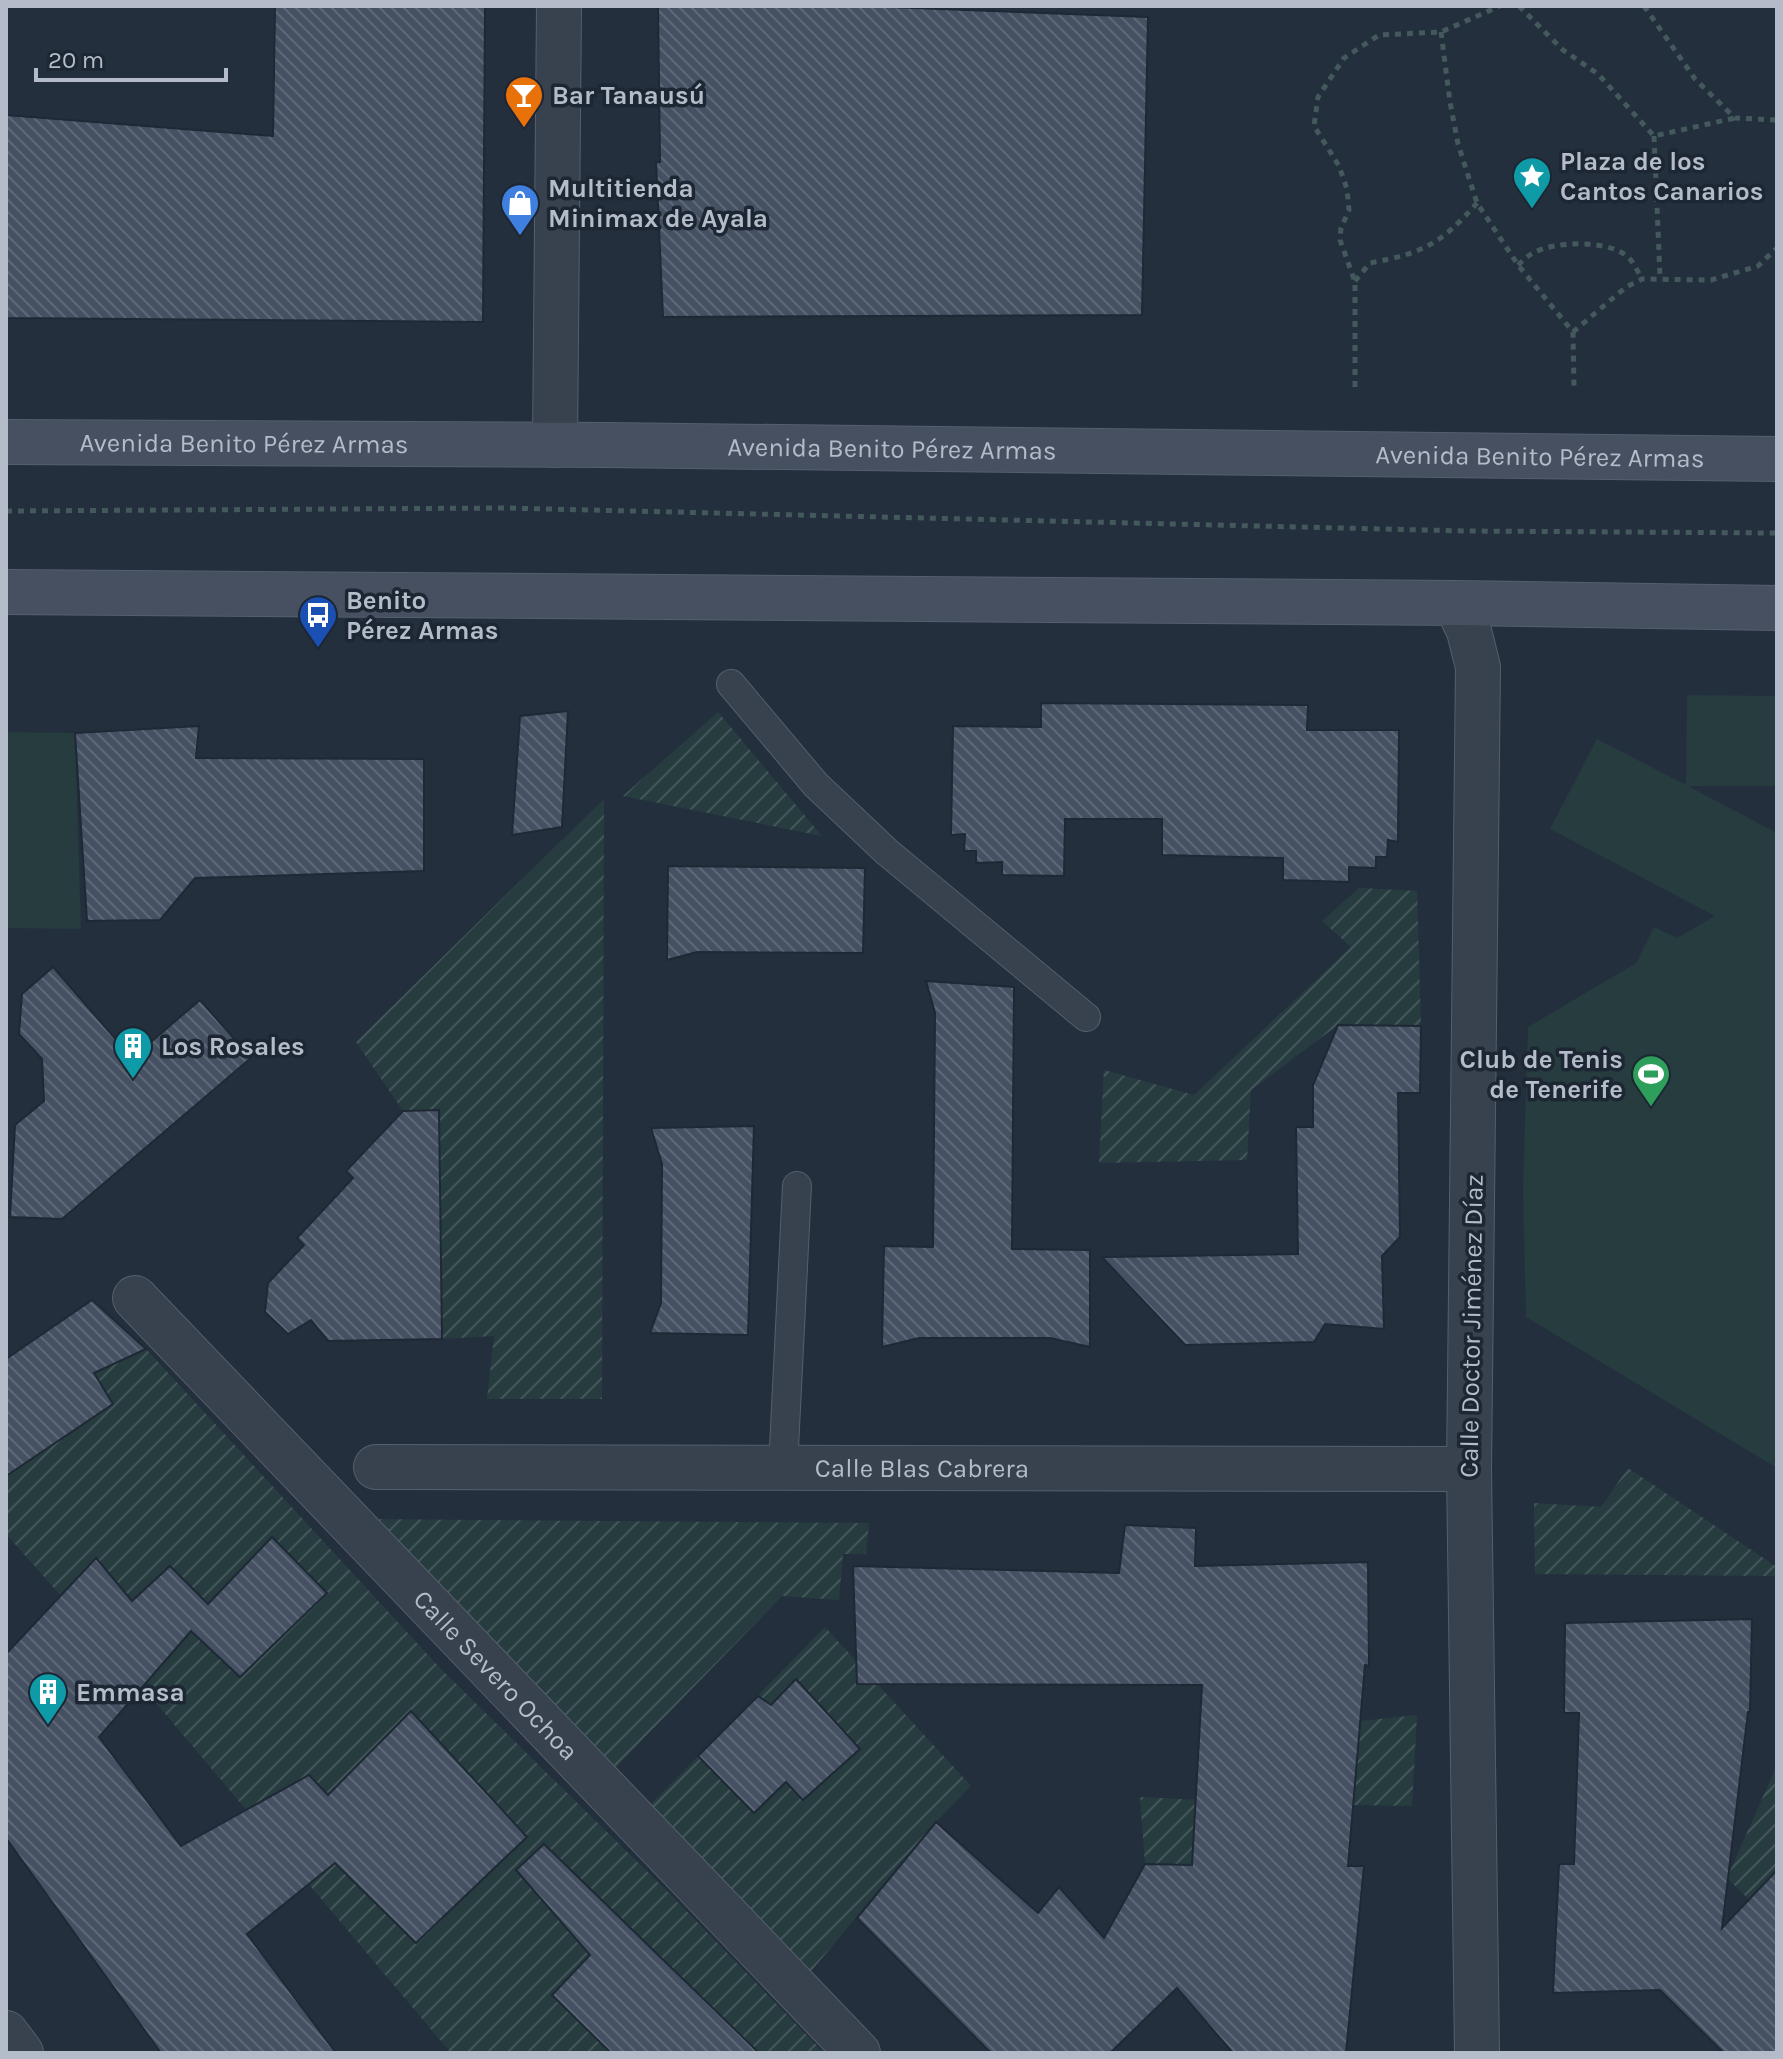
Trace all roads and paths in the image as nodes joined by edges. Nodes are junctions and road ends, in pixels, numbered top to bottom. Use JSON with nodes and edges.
{"nodes":[{"id":1,"x":559,"y":6,"type":"edge"},
{"id":2,"x":1500,"y":6,"type":"edge"},
{"id":3,"x":1519,"y":6,"type":"edge"},
{"id":4,"x":1644,"y":6,"type":"edge"},
{"id":5,"x":1441,"y":32,"type":"junction"},
{"id":6,"x":1735,"y":118,"type":"junction"},
{"id":7,"x":1777,"y":120,"type":"edge"},
{"id":8,"x":1654,"y":136,"type":"junction"},
{"id":9,"x":1477,"y":203,"type":"junction"},
{"id":10,"x":1777,"y":248,"type":"edge"},
{"id":11,"x":1518,"y":265,"type":"junction"},
{"id":12,"x":1660,"y":277,"type":"junction"},
{"id":13,"x":1642,"y":279,"type":"junction"},
{"id":14,"x":1355,"y":282,"type":"junction"},
{"id":15,"x":1573,"y":332,"type":"junction"},
{"id":16,"x":1355,"y":387,"type":"dead end"},
{"id":17,"x":1574,"y":388,"type":"dead end"},
{"id":18,"x":6,"y":442,"type":"edge"},
{"id":19,"x":555,"y":445,"type":"junction"},
{"id":20,"x":1777,"y":459,"type":"edge"},
{"id":21,"x":6,"y":511,"type":"edge"},
{"id":22,"x":1777,"y":533,"type":"edge"},
{"id":23,"x":6,"y":592,"type":"edge"},
{"id":24,"x":1456,"y":603,"type":"junction"},
{"id":25,"x":1777,"y":608,"type":"edge"},
{"id":26,"x":731,"y":684,"type":"dead end"},
{"id":27,"x":1086,"y":1017,"type":"dead end"},
{"id":28,"x":797,"y":1186,"type":"dead end"},
{"id":29,"x":135,"y":1298,"type":"dead end"},
{"id":30,"x":376,"y":1467,"type":"dead end"},
{"id":31,"x":783,"y":1468,"type":"junction"},
{"id":32,"x":1469,"y":1469,"type":"junction"},
{"id":33,"x":6,"y":2033,"type":"edge"},
{"id":34,"x":21,"y":2053,"type":"edge"},
{"id":35,"x":858,"y":2053,"type":"edge"},
{"id":36,"x":1477,"y":2053,"type":"edge"}],
"edges":[{"from":1,"to":19,"type":"street"},
{"from":2,"to":5,"type":"path"},
{"from":3,"to":8,"type":"path"},
{"from":4,"to":6,"type":"path"},
{"from":5,"to":9,"type":"path"},
{"from":5,"to":14,"type":"path"},
{"from":6,"to":7,"type":"path"},
{"from":6,"to":8,"type":"path"},
{"from":8,"to":12,"type":"path"},
{"from":9,"to":11,"type":"path"},
{"from":9,"to":14,"type":"path"},
{"from":10,"to":12,"type":"path"},
{"from":11,"to":13,"type":"path"},
{"from":11,"to":15,"type":"path"},
{"from":12,"to":13,"type":"path"},
{"from":13,"to":15,"type":"path"},
{"from":14,"to":16,"type":"path"},
{"from":15,"to":17,"type":"path"},
{"from":18,"to":19,"type":"street","name":"Avenida Benito Pérez Armas"},
{"from":19,"to":20,"type":"street","name":"Avenida Benito Pérez Armas"},
{"from":21,"to":22,"type":"path"},
{"from":23,"to":24,"type":"street"},
{"from":24,"to":25,"type":"street"},
{"from":24,"to":32,"type":"street","name":"Calle Doctor Jiménez Díaz"},
{"from":26,"to":27,"type":"lane"},
{"from":28,"to":31,"type":"lane"},
{"from":29,"to":35,"type":"street","name":"Calle Severo Ochoa"},
{"from":30,"to":31,"type":"street","name":"Calle Blas Cabrera"},
{"from":31,"to":32,"type":"street","name":"Calle Blas Cabrera"},
{"from":32,"to":36,"type":"street","name":"Calle Doctor Jiménez Díaz"},
{"from":33,"to":34,"type":"street"}]}
